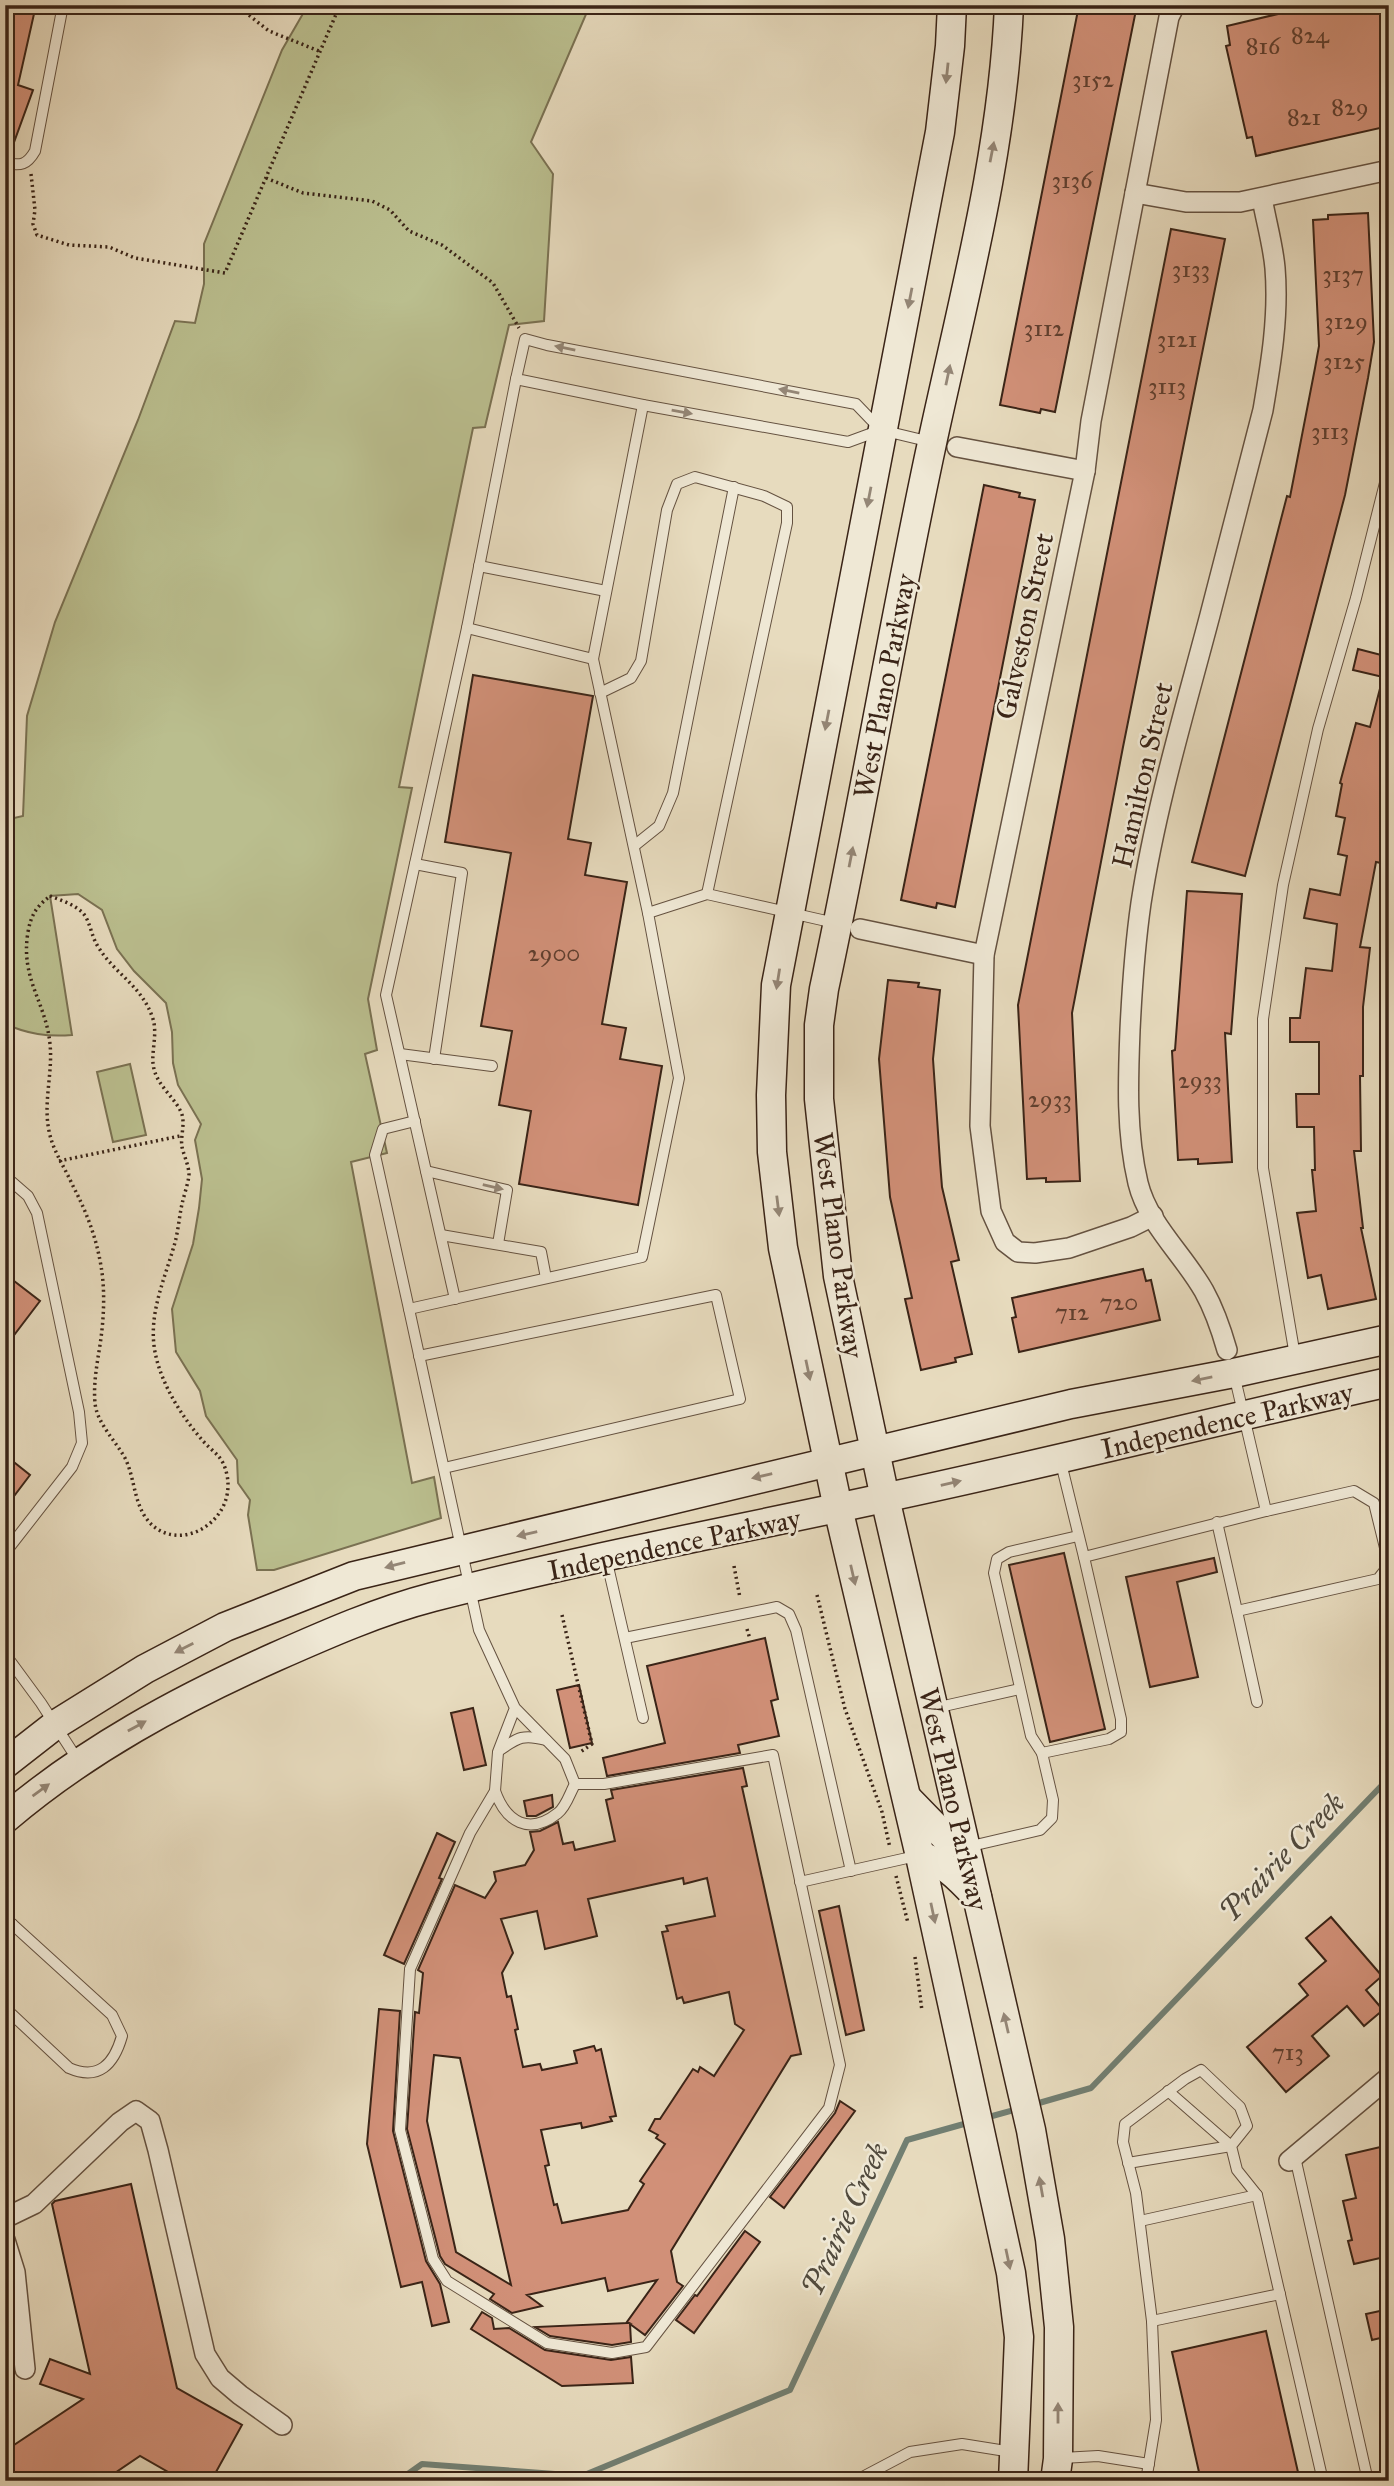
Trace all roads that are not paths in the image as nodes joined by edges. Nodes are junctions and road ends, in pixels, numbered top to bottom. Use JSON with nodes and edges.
{"nodes":[{"id":1,"x":63,"y":5,"type":"edge"},
{"id":2,"x":952,"y":5,"type":"edge"},
{"id":3,"x":1009,"y":5,"type":"edge"},
{"id":4,"x":1175,"y":6,"type":"edge"},
{"id":5,"x":5,"y":163,"type":"edge"},
{"id":6,"x":1389,"y":170,"type":"edge"},
{"id":7,"x":1135,"y":193,"type":"junction"},
{"id":8,"x":1262,"y":198,"type":"junction"},
{"id":9,"x":516,"y":379,"type":"junction"},
{"id":10,"x":643,"y":405,"type":"junction"},
{"id":11,"x":881,"y":430,"type":"junction"},
{"id":12,"x":945,"y":444,"type":"junction"},
{"id":13,"x":1389,"y":467,"type":"edge"},
{"id":14,"x":1085,"y":471,"type":"junction"},
{"id":15,"x":734,"y":487,"type":"junction"},
{"id":16,"x":479,"y":566,"type":"junction"},
{"id":17,"x":606,"y":591,"type":"junction"},
{"id":18,"x":467,"y":628,"type":"junction"},
{"id":19,"x":593,"y":659,"type":"junction"},
{"id":20,"x":600,"y":693,"type":"junction"},
{"id":21,"x":634,"y":846,"type":"junction"},
{"id":22,"x":415,"y":864,"type":"junction"},
{"id":23,"x":707,"y":894,"type":"junction"},
{"id":24,"x":648,"y":912,"type":"junction"},
{"id":25,"x":790,"y":912,"type":"junction"},
{"id":26,"x":849,"y":926,"type":"junction"},
{"id":27,"x":984,"y":955,"type":"junction"},
{"id":28,"x":400,"y":1054,"type":"junction"},
{"id":29,"x":434,"y":1059,"type":"junction"},
{"id":30,"x":492,"y":1066,"type":"dead end"},
{"id":31,"x":415,"y":1121,"type":"junction"},
{"id":32,"x":426,"y":1171,"type":"junction"},
{"id":33,"x":5,"y":1176,"type":"edge"},
{"id":34,"x":1153,"y":1216,"type":"junction"},
{"id":35,"x":441,"y":1234,"type":"junction"},
{"id":36,"x":498,"y":1244,"type":"junction"},
{"id":37,"x":546,"y":1278,"type":"junction"},
{"id":38,"x":455,"y":1299,"type":"junction"},
{"id":39,"x":409,"y":1309,"type":"junction"},
{"id":40,"x":1389,"y":1339,"type":"edge"},
{"id":41,"x":419,"y":1356,"type":"junction"},
{"id":42,"x":1296,"y":1359,"type":"junction"},
{"id":43,"x":1230,"y":1361,"type":"junction"},
{"id":44,"x":1389,"y":1382,"type":"edge"},
{"id":45,"x":1243,"y":1415,"type":"junction"},
{"id":46,"x":874,"y":1450,"type":"junction"},
{"id":47,"x":1060,"y":1459,"type":"junction"},
{"id":48,"x":828,"y":1461,"type":"junction"},
{"id":49,"x":444,"y":1468,"type":"junction"},
{"id":50,"x":885,"y":1498,"type":"junction"},
{"id":51,"x":838,"y":1508,"type":"junction"},
{"id":52,"x":1266,"y":1511,"type":"junction"},
{"id":53,"x":1217,"y":1522,"type":"junction"},
{"id":54,"x":1078,"y":1536,"type":"junction"},
{"id":55,"x":462,"y":1550,"type":"junction"},
{"id":56,"x":5,"y":1553,"type":"edge"},
{"id":57,"x":1084,"y":1557,"type":"junction"},
{"id":58,"x":606,"y":1558,"type":"junction"},
{"id":59,"x":1389,"y":1564,"type":"edge"},
{"id":60,"x":470,"y":1589,"type":"junction"},
{"id":61,"x":1237,"y":1611,"type":"junction"},
{"id":62,"x":625,"y":1638,"type":"junction"},
{"id":63,"x":5,"y":1654,"type":"edge"},
{"id":64,"x":1020,"y":1689,"type":"junction"},
{"id":65,"x":1257,"y":1702,"type":"dead end"},
{"id":66,"x":515,"y":1708,"type":"junction"},
{"id":67,"x":933,"y":1709,"type":"junction"},
{"id":68,"x":643,"y":1718,"type":"dead end"},
{"id":69,"x":55,"y":1725,"type":"junction"},
{"id":70,"x":547,"y":1741,"type":"junction"},
{"id":71,"x":498,"y":1752,"type":"junction"},
{"id":72,"x":1042,"y":1753,"type":"junction"},
{"id":73,"x":79,"y":1763,"type":"junction"},
{"id":74,"x":5,"y":1764,"type":"edge"},
{"id":75,"x":575,"y":1784,"type":"junction"},
{"id":76,"x":495,"y":1791,"type":"junction"},
{"id":77,"x":907,"y":1798,"type":"junction"},
{"id":78,"x":5,"y":1819,"type":"edge"},
{"id":79,"x":966,"y":1847,"type":"junction"},
{"id":80,"x":920,"y":1856,"type":"junction"},
{"id":81,"x":851,"y":1871,"type":"junction"},
{"id":82,"x":800,"y":1882,"type":"junction"},
{"id":83,"x":977,"y":1897,"type":"junction"},
{"id":84,"x":7,"y":1924,"type":"edge"},
{"id":85,"x":5,"y":2008,"type":"edge"},
{"id":86,"x":1389,"y":2077,"type":"edge"},
{"id":87,"x":1168,"y":2091,"type":"junction"},
{"id":88,"x":1231,"y":2146,"type":"junction"},
{"id":89,"x":1292,"y":2159,"type":"joint"},
{"id":90,"x":1128,"y":2163,"type":"junction"},
{"id":91,"x":1257,"y":2195,"type":"junction"},
{"id":92,"x":5,"y":2218,"type":"edge"},
{"id":93,"x":1140,"y":2221,"type":"junction"},
{"id":94,"x":5,"y":2240,"type":"edge"},
{"id":95,"x":1280,"y":2294,"type":"junction"},
{"id":96,"x":1152,"y":2321,"type":"junction"},
{"id":97,"x":25,"y":2369,"type":"dead end"},
{"id":98,"x":282,"y":2425,"type":"dead end"},
{"id":99,"x":1016,"y":2453,"type":"junction"},
{"id":100,"x":1149,"y":2464,"type":"junction"},
{"id":101,"x":1057,"y":2470,"type":"edge"},
{"id":102,"x":855,"y":2481,"type":"edge"},
{"id":103,"x":1013,"y":2481,"type":"edge"},
{"id":104,"x":1146,"y":2481,"type":"edge"},
{"id":105,"x":1324,"y":2481,"type":"edge"},
{"id":106,"x":1368,"y":2481,"type":"edge"}],
"edges":[{"from":1,"to":5,"type":"lane"},
{"from":2,"to":11,"type":"main road","name":"West Plano Parkway","one_way":true},
{"from":12,"to":3,"type":"main road","name":"West Plano Parkway","one_way":true},
{"from":4,"to":7,"type":"street","name":"Galveston Street"},
{"from":6,"to":8,"type":"street"},
{"from":7,"to":8,"type":"street"},
{"from":7,"to":14,"type":"street","name":"Galveston Street"},
{"from":8,"to":34,"type":"street","name":"Hamilton Street"},
{"from":9,"to":10,"type":"lane"},
{"from":11,"to":9,"type":"lane","one_way":true},
{"from":9,"to":16,"type":"lane"},
{"from":10,"to":11,"type":"lane","one_way":true},
{"from":10,"to":17,"type":"lane"},
{"from":11,"to":12,"type":"lane"},
{"from":11,"to":25,"type":"main road","name":"West Plano Parkway","one_way":true},
{"from":12,"to":14,"type":"street"},
{"from":26,"to":12,"type":"main road","name":"West Plano Parkway","one_way":true},
{"from":13,"to":42,"type":"lane"},
{"from":14,"to":27,"type":"street","name":"Galveston Street"},
{"from":15,"to":20,"type":"lane"},
{"from":15,"to":21,"type":"lane"},
{"from":15,"to":23,"type":"lane"},
{"from":16,"to":17,"type":"lane"},
{"from":16,"to":18,"type":"lane"},
{"from":17,"to":19,"type":"lane"},
{"from":18,"to":19,"type":"lane"},
{"from":18,"to":22,"type":"lane"},
{"from":19,"to":20,"type":"lane"},
{"from":20,"to":21,"type":"lane"},
{"from":21,"to":24,"type":"lane"},
{"from":22,"to":28,"type":"lane"},
{"from":22,"to":29,"type":"lane"},
{"from":23,"to":24,"type":"lane"},
{"from":23,"to":25,"type":"lane"},
{"from":24,"to":37,"type":"lane"},
{"from":25,"to":26,"type":"lane"},
{"from":25,"to":48,"type":"main road","name":"West Plano Parkway","one_way":true},
{"from":26,"to":27,"type":"street"},
{"from":26,"to":46,"type":"main road","name":"West Plano Parkway"},
{"from":27,"to":34,"type":"street","name":"Galveston Street"},
{"from":28,"to":29,"type":"lane"},
{"from":28,"to":31,"type":"lane"},
{"from":29,"to":30,"type":"lane"},
{"from":31,"to":32,"type":"lane"},
{"from":31,"to":39,"type":"lane"},
{"from":32,"to":35,"type":"lane"},
{"from":32,"to":36,"type":"lane","one_way":true},
{"from":33,"to":56,"type":"lane"},
{"from":34,"to":43,"type":"street","name":"Hamilton Street"},
{"from":35,"to":36,"type":"lane"},
{"from":35,"to":38,"type":"lane"},
{"from":36,"to":37,"type":"lane"},
{"from":37,"to":38,"type":"lane"},
{"from":38,"to":39,"type":"lane"},
{"from":39,"to":41,"type":"lane"},
{"from":40,"to":42,"type":"main road","name":"Independence Parkway"},
{"from":41,"to":49,"type":"lane"},
{"from":41,"to":49,"type":"lane"},
{"from":42,"to":43,"type":"main road","name":"Independence Parkway"},
{"from":43,"to":45,"type":"lane"},
{"from":43,"to":46,"type":"main road","name":"Independence Parkway","one_way":true},
{"from":44,"to":45,"type":"main road","name":"Independence Parkway"},
{"from":45,"to":47,"type":"main road","name":"Independence Parkway"},
{"from":45,"to":52,"type":"lane"},
{"from":46,"to":48,"type":"main road","name":"Independence Parkway"},
{"from":46,"to":50,"type":"main road","name":"West Plano Parkway"},
{"from":50,"to":47,"type":"main road","name":"Independence Parkway","one_way":true},
{"from":47,"to":54,"type":"lane"},
{"from":48,"to":51,"type":"main road","name":"West Plano Parkway"},
{"from":48,"to":55,"type":"main road","name":"Independence Parkway","one_way":true},
{"from":49,"to":55,"type":"lane"},
{"from":50,"to":51,"type":"main road","name":"Independence Parkway"},
{"from":50,"to":67,"type":"main road","name":"West Plano Parkway"},
{"from":51,"to":58,"type":"main road","name":"Independence Parkway"},
{"from":51,"to":77,"type":"main road","name":"West Plano Parkway","one_way":true},
{"from":52,"to":53,"type":"lane"},
{"from":52,"to":59,"type":"lane"},
{"from":53,"to":57,"type":"lane"},
{"from":53,"to":61,"type":"lane"},
{"from":54,"to":57,"type":"lane"},
{"from":54,"to":64,"type":"lane"},
{"from":55,"to":60,"type":"lane"},
{"from":55,"to":69,"type":"main road","name":"Independence Parkway","one_way":true},
{"from":57,"to":72,"type":"lane"},
{"from":58,"to":60,"type":"main road","name":"Independence Parkway"},
{"from":58,"to":62,"type":"lane"},
{"from":59,"to":61,"type":"lane"},
{"from":60,"to":66,"type":"lane"},
{"from":73,"to":60,"type":"main road","name":"Independence Parkway","one_way":true},
{"from":61,"to":65,"type":"lane"},
{"from":62,"to":68,"type":"lane"},
{"from":62,"to":81,"type":"lane"},
{"from":63,"to":69,"type":"lane"},
{"from":64,"to":67,"type":"lane"},
{"from":64,"to":72,"type":"lane"},
{"from":66,"to":70,"type":"lane"},
{"from":66,"to":71,"type":"lane"},
{"from":67,"to":79,"type":"main road","name":"West Plano Parkway"},
{"from":69,"to":73,"type":"lane"},
{"from":69,"to":74,"type":"main road","name":"Independence Parkway"},
{"from":70,"to":71,"type":"lane"},
{"from":70,"to":75,"type":"lane"},
{"from":71,"to":76,"type":"lane"},
{"from":72,"to":79,"type":"lane"},
{"from":78,"to":73,"type":"main road","name":"Independence Parkway","one_way":true},
{"from":75,"to":76,"type":"lane"},
{"from":75,"to":82,"type":"lane"},
{"from":76,"to":82,"type":"lane"},
{"from":77,"to":79,"type":"main road"},
{"from":77,"to":80,"type":"main road","name":"West Plano Parkway"},
{"from":79,"to":83,"type":"main road","name":"West Plano Parkway"},
{"from":80,"to":81,"type":"lane"},
{"from":80,"to":83,"type":"main road"},
{"from":80,"to":99,"type":"main road","name":"West Plano Parkway","one_way":true},
{"from":81,"to":82,"type":"lane"},
{"from":101,"to":83,"type":"main road","name":"West Plano Parkway","one_way":true},
{"from":84,"to":85,"type":"lane"},
{"from":86,"to":89,"type":"street"},
{"from":87,"to":88,"type":"lane"},
{"from":87,"to":88,"type":"lane"},
{"from":87,"to":90,"type":"lane"},
{"from":88,"to":90,"type":"lane"},
{"from":88,"to":91,"type":"lane"},
{"from":89,"to":106,"type":"lane"},
{"from":90,"to":93,"type":"lane"},
{"from":91,"to":93,"type":"lane"},
{"from":91,"to":95,"type":"lane"},
{"from":92,"to":98,"type":"street"},
{"from":93,"to":96,"type":"lane"},
{"from":94,"to":97,"type":"street"},
{"from":95,"to":96,"type":"lane"},
{"from":95,"to":105,"type":"lane"},
{"from":96,"to":100,"type":"lane"},
{"from":99,"to":101,"type":"main road"},
{"from":99,"to":102,"type":"lane"},
{"from":99,"to":103,"type":"main road","name":"West Plano Parkway"},
{"from":100,"to":101,"type":"lane"},
{"from":100,"to":104,"type":"lane"}]}
